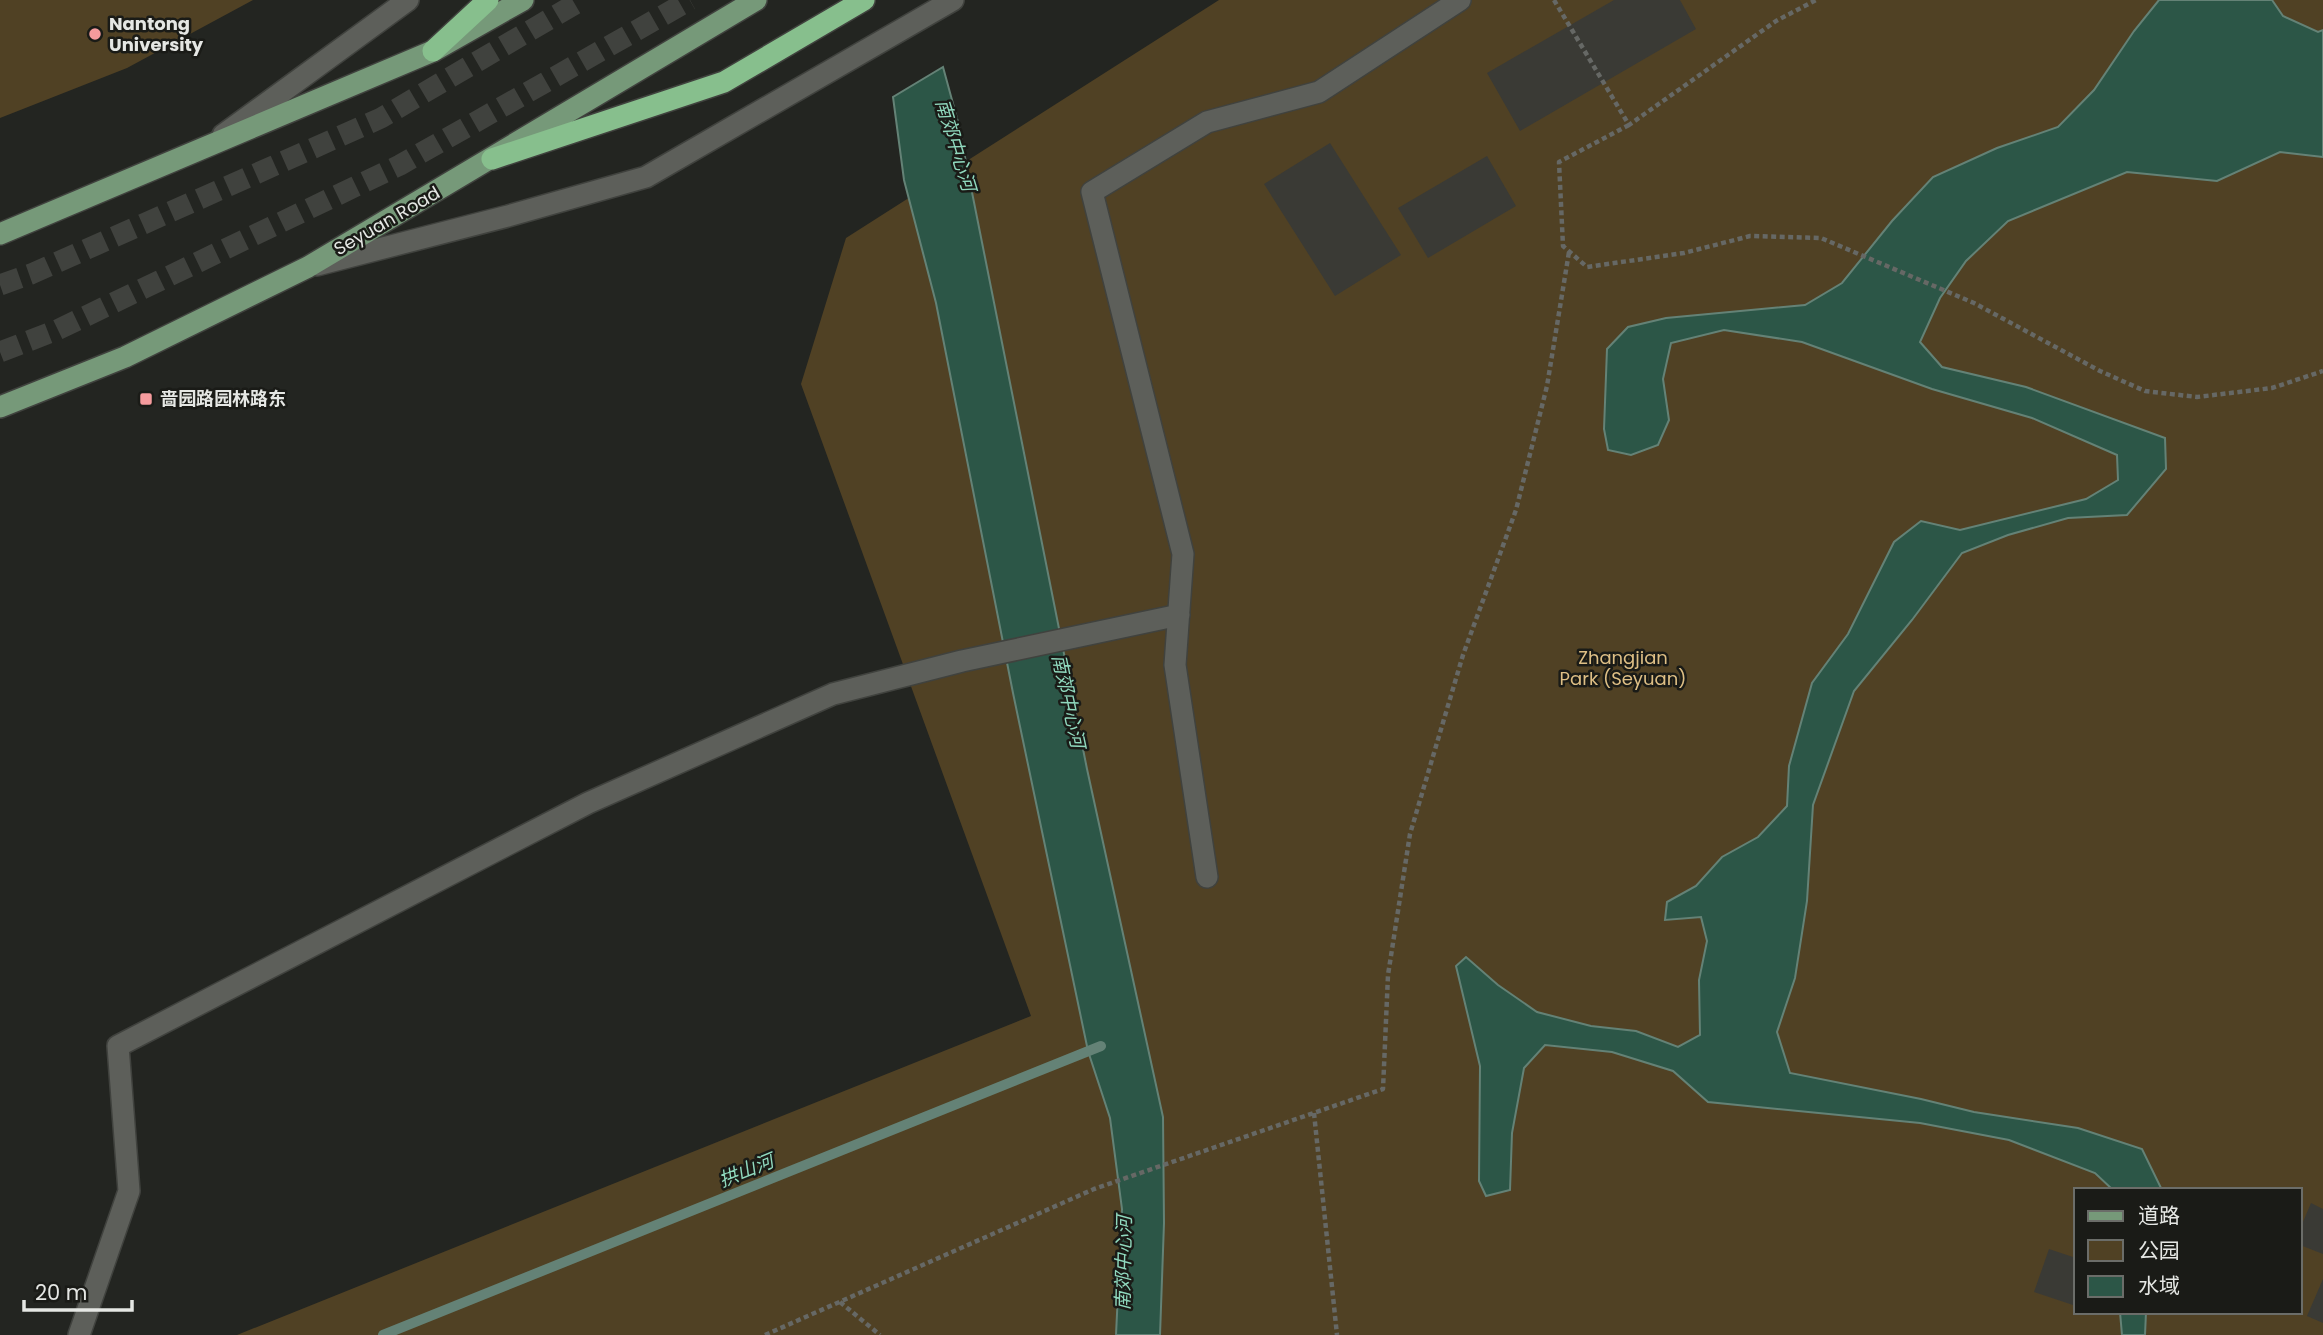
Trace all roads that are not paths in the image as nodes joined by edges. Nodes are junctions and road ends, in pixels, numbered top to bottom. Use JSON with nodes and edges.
{"nodes":[{"id":1,"x":408,"y":0,"type":"edge"},
{"id":2,"x":488,"y":0,"type":"edge"},
{"id":3,"x":523,"y":0,"type":"edge"},
{"id":4,"x":756,"y":0,"type":"edge"},
{"id":5,"x":864,"y":0,"type":"edge"},
{"id":6,"x":953,"y":0,"type":"edge"},
{"id":7,"x":1460,"y":0,"type":"edge"},
{"id":8,"x":433,"y":51,"type":"junction"},
{"id":9,"x":208,"y":147,"type":"junction"},
{"id":10,"x":492,"y":159,"type":"junction"},
{"id":11,"x":0,"y":234,"type":"edge"},
{"id":12,"x":308,"y":267,"type":"junction"},
{"id":13,"x":0,"y":408,"type":"edge"},
{"id":14,"x":1178,"y":615,"type":"junction"},
{"id":15,"x":1207,"y":877,"type":"dead end"},
{"id":16,"x":79,"y":1335,"type":"edge"}],
"edges":[{"from":1,"to":9,"type":"street"},
{"from":2,"to":8,"type":"highway"},
{"from":3,"to":8,"type":"main road"},
{"from":4,"to":10,"type":"main road","name":"Seyuan Road"},
{"from":5,"to":10,"type":"highway"},
{"from":6,"to":12,"type":"street"},
{"from":7,"to":14,"type":"street"},
{"from":8,"to":9,"type":"main road"},
{"from":9,"to":11,"type":"main road"},
{"from":10,"to":12,"type":"main road","name":"Seyuan Road"},
{"from":12,"to":13,"type":"main road","name":"Seyuan Road"},
{"from":14,"to":15,"type":"street"},
{"from":14,"to":16,"type":"street"}]}
